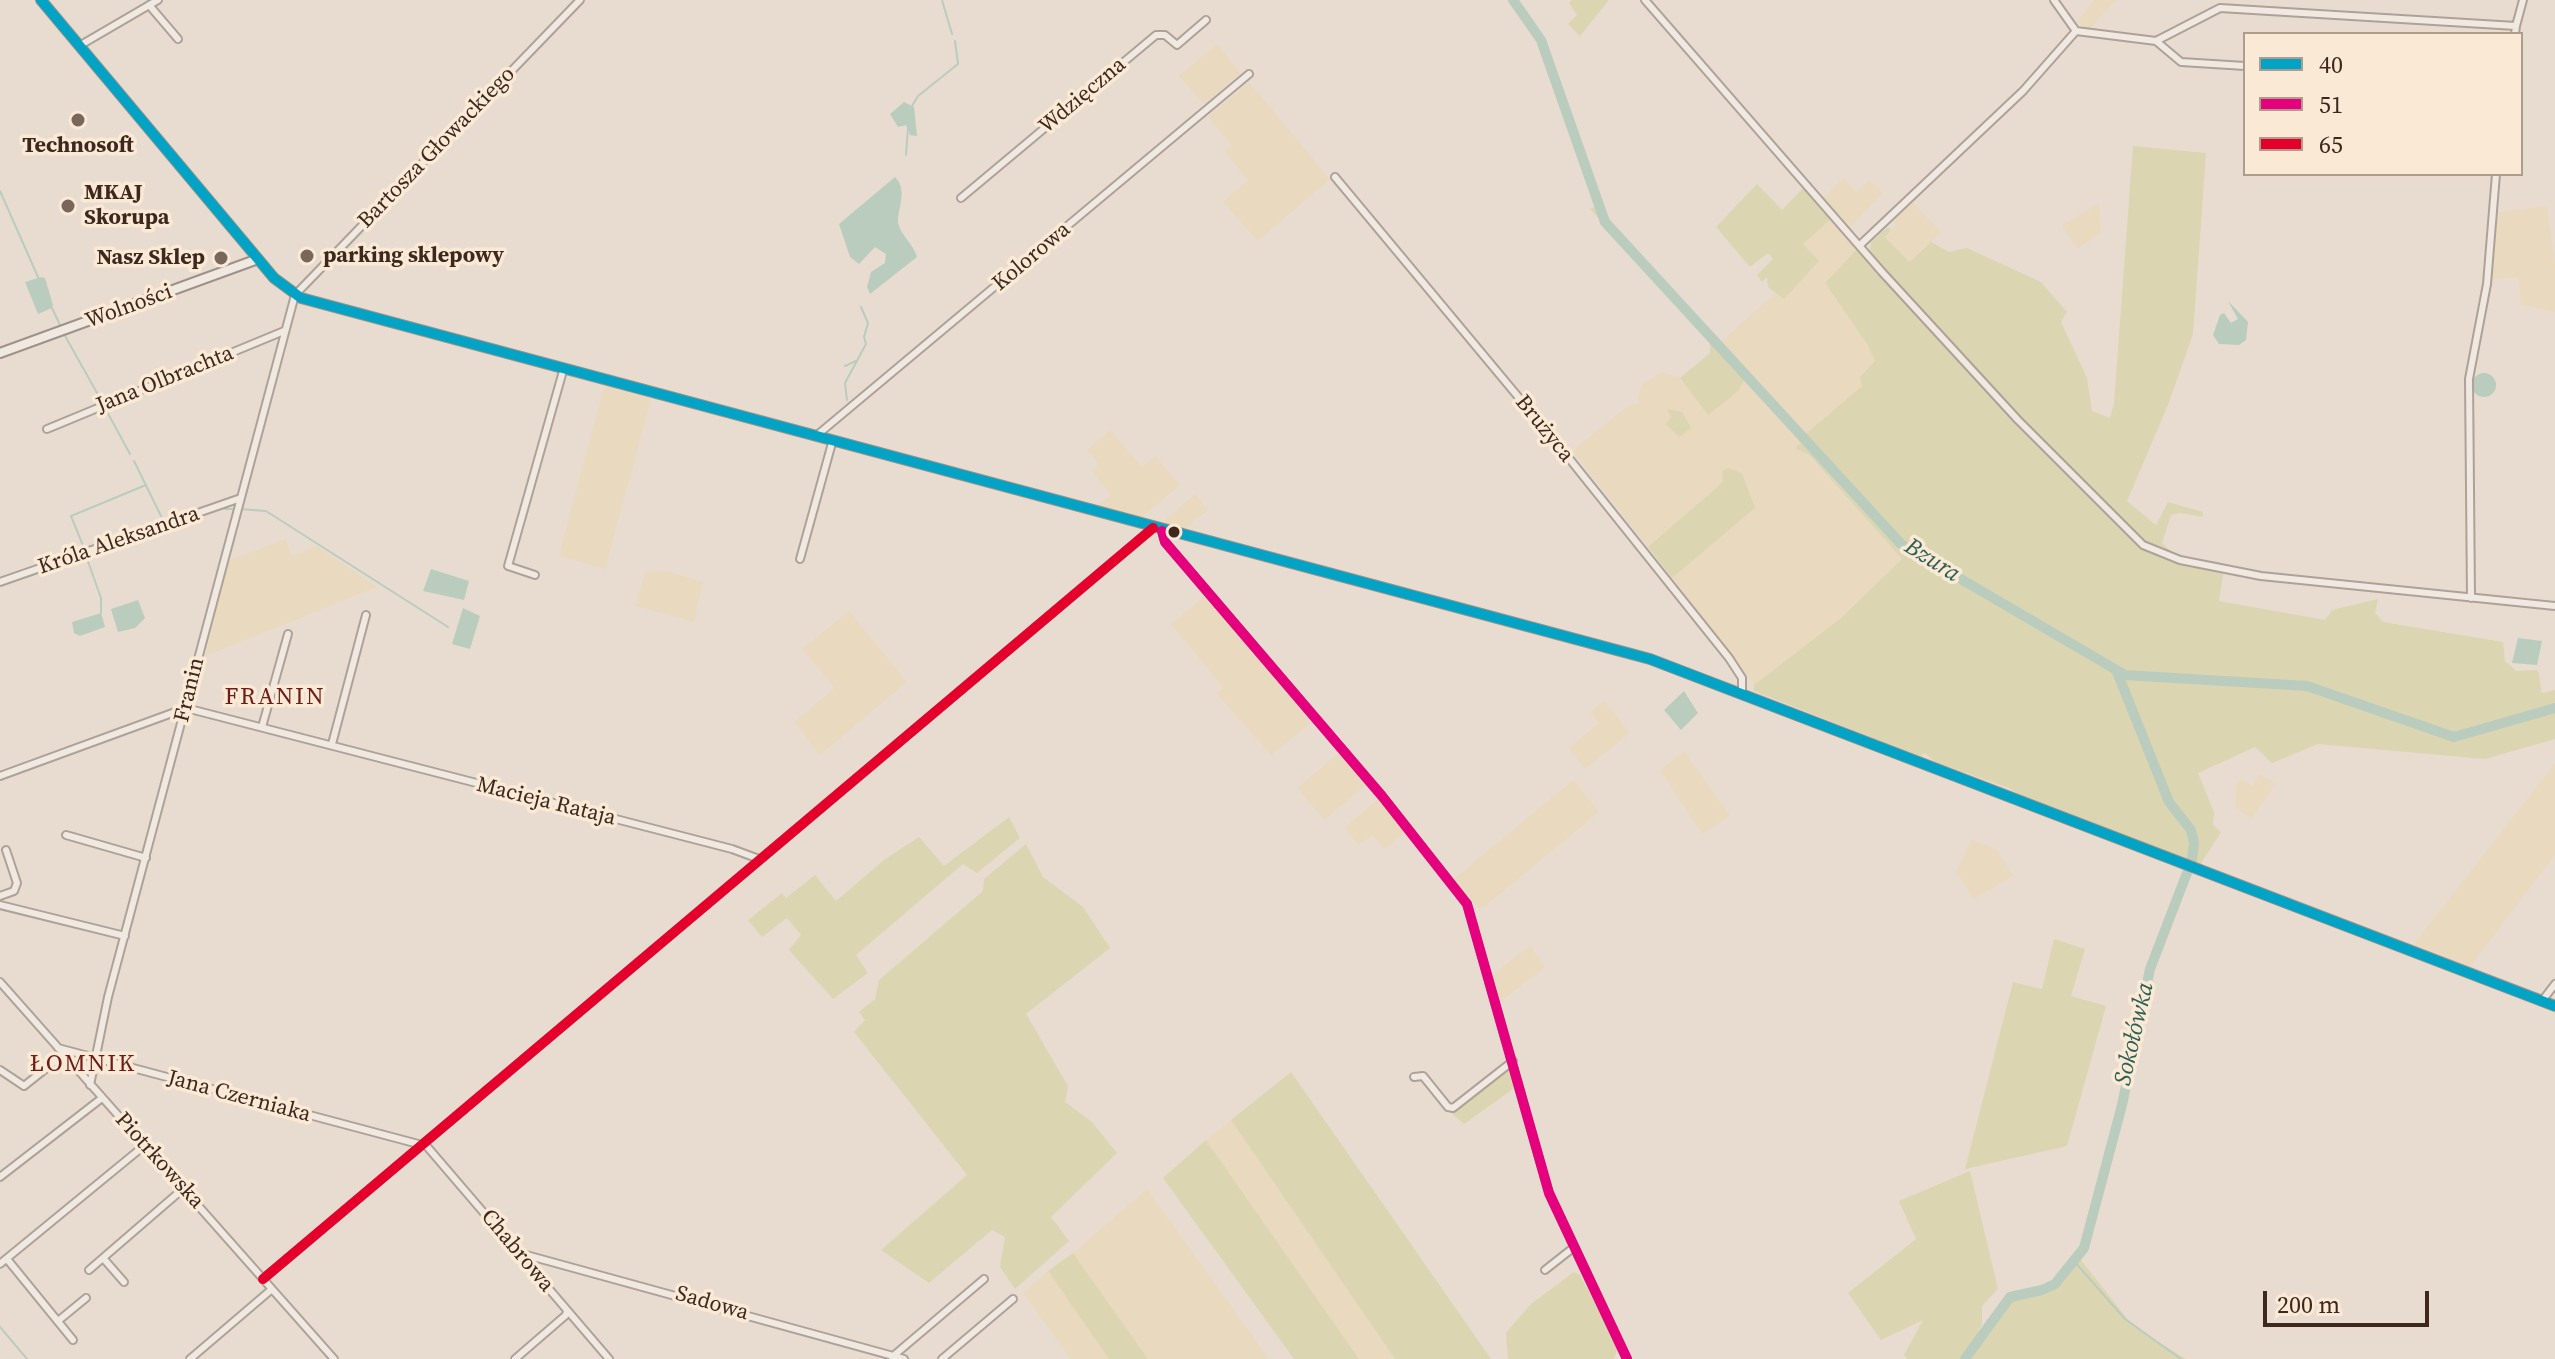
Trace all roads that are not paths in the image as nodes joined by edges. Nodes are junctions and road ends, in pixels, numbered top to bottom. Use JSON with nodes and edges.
{"nodes":[{"id":1,"x":41,"y":0,"type":"edge"},
{"id":2,"x":158,"y":0,"type":"edge"},
{"id":3,"x":580,"y":0,"type":"edge"},
{"id":4,"x":1645,"y":0,"type":"edge"},
{"id":5,"x":2054,"y":0,"type":"edge"},
{"id":6,"x":2523,"y":0,"type":"edge"},
{"id":7,"x":149,"y":5,"type":"junction"},
{"id":8,"x":1206,"y":20,"type":"dead end"},
{"id":9,"x":2516,"y":30,"type":"edge"},
{"id":10,"x":2076,"y":31,"type":"junction"},
{"id":11,"x":178,"y":39,"type":"dead end"},
{"id":12,"x":2156,"y":41,"type":"junction"},
{"id":13,"x":79,"y":46,"type":"junction"},
{"id":14,"x":2243,"y":66,"type":"edge"},
{"id":15,"x":1249,"y":74,"type":"dead end"},
{"id":16,"x":2496,"y":176,"type":"edge"},
{"id":17,"x":1335,"y":177,"type":"dead end"},
{"id":18,"x":961,"y":198,"type":"dead end"},
{"id":19,"x":1860,"y":245,"type":"junction"},
{"id":20,"x":258,"y":259,"type":"junction"},
{"id":21,"x":295,"y":295,"type":"junction"},
{"id":22,"x":284,"y":331,"type":"junction"},
{"id":23,"x":0,"y":353,"type":"edge"},
{"id":24,"x":563,"y":371,"type":"junction"},
{"id":25,"x":47,"y":429,"type":"dead end"},
{"id":26,"x":814,"y":438,"type":"junction"},
{"id":27,"x":832,"y":443,"type":"junction"},
{"id":28,"x":238,"y":499,"type":"junction"},
{"id":29,"x":1158,"y":529,"type":"junction"},
{"id":30,"x":800,"y":559,"type":"dead end"},
{"id":31,"x":535,"y":575,"type":"dead end"},
{"id":32,"x":0,"y":582,"type":"edge"},
{"id":33,"x":2471,"y":598,"type":"junction"},
{"id":34,"x":2555,"y":606,"type":"edge"},
{"id":35,"x":366,"y":615,"type":"dead end"},
{"id":36,"x":288,"y":634,"type":"dead end"},
{"id":37,"x":1744,"y":690,"type":"junction"},
{"id":38,"x":186,"y":708,"type":"junction"},
{"id":39,"x":262,"y":727,"type":"junction"},
{"id":40,"x":332,"y":744,"type":"junction"},
{"id":41,"x":0,"y":776,"type":"edge"},
{"id":42,"x":66,"y":835,"type":"dead end"},
{"id":43,"x":6,"y":850,"type":"dead end"},
{"id":44,"x":146,"y":858,"type":"junction"},
{"id":45,"x":759,"y":859,"type":"junction"},
{"id":46,"x":0,"y":896,"type":"edge"},
{"id":47,"x":0,"y":905,"type":"edge"},
{"id":48,"x":125,"y":936,"type":"junction"},
{"id":49,"x":0,"y":982,"type":"edge"},
{"id":50,"x":2555,"y":984,"type":"edge"},
{"id":51,"x":2542,"y":1001,"type":"junction"},
{"id":52,"x":2555,"y":1006,"type":"edge"},
{"id":53,"x":58,"y":1048,"type":"junction"},
{"id":54,"x":63,"y":1055,"type":"junction"},
{"id":55,"x":94,"y":1058,"type":"junction"},
{"id":56,"x":1513,"y":1061,"type":"junction"},
{"id":57,"x":0,"y":1070,"type":"edge"},
{"id":58,"x":1414,"y":1077,"type":"dead end"},
{"id":59,"x":90,"y":1085,"type":"junction"},
{"id":60,"x":102,"y":1098,"type":"junction"},
{"id":61,"x":423,"y":1144,"type":"junction"},
{"id":62,"x":145,"y":1145,"type":"junction"},
{"id":63,"x":0,"y":1177,"type":"edge"},
{"id":64,"x":184,"y":1188,"type":"junction"},
{"id":65,"x":1573,"y":1248,"type":"junction"},
{"id":66,"x":519,"y":1253,"type":"junction"},
{"id":67,"x":103,"y":1258,"type":"junction"},
{"id":68,"x":7,"y":1259,"type":"junction"},
{"id":69,"x":0,"y":1264,"type":"edge"},
{"id":70,"x":89,"y":1270,"type":"dead end"},
{"id":71,"x":1545,"y":1270,"type":"dead end"},
{"id":72,"x":263,"y":1279,"type":"junction"},
{"id":73,"x":984,"y":1279,"type":"dead end"},
{"id":74,"x":124,"y":1282,"type":"dead end"},
{"id":75,"x":272,"y":1289,"type":"junction"},
{"id":76,"x":86,"y":1298,"type":"dead end"},
{"id":77,"x":1013,"y":1299,"type":"dead end"},
{"id":78,"x":567,"y":1311,"type":"junction"},
{"id":79,"x":58,"y":1321,"type":"junction"},
{"id":80,"x":73,"y":1340,"type":"dead end"},
{"id":81,"x":891,"y":1358,"type":"edge"},
{"id":82,"x":190,"y":1359,"type":"edge"},
{"id":83,"x":334,"y":1359,"type":"edge"},
{"id":84,"x":515,"y":1359,"type":"edge"},
{"id":85,"x":609,"y":1359,"type":"edge"},
{"id":86,"x":904,"y":1359,"type":"edge"},
{"id":87,"x":942,"y":1359,"type":"edge"},
{"id":88,"x":1627,"y":1359,"type":"edge"}],
"edges":[{"from":1,"to":13,"type":"main road"},
{"from":2,"to":7,"type":"street"},
{"from":3,"to":21,"type":"street","name":"Bartosza Głowackiego"},
{"from":4,"to":19,"type":"street"},
{"from":5,"to":10,"type":"street"},
{"from":6,"to":9,"type":"street"},
{"from":7,"to":11,"type":"street"},
{"from":7,"to":13,"type":"street"},
{"from":8,"to":18,"type":"street","name":"Wdzięczna"},
{"from":9,"to":12,"type":"street"},
{"from":10,"to":12,"type":"street"},
{"from":10,"to":19,"type":"street"},
{"from":12,"to":14,"type":"street"},
{"from":13,"to":20,"type":"main road"},
{"from":15,"to":26,"type":"street","name":"Kolorowa"},
{"from":16,"to":33,"type":"street"},
{"from":17,"to":37,"type":"street","name":"Brużyca"},
{"from":19,"to":33,"type":"street"},
{"from":20,"to":21,"type":"main road"},
{"from":20,"to":23,"type":"main road","name":"Wolności"},
{"from":21,"to":22,"type":"street","name":"Franin"},
{"from":21,"to":24,"type":"main road"},
{"from":22,"to":25,"type":"street","name":"Jana Olbrachta"},
{"from":22,"to":28,"type":"street","name":"Franin"},
{"from":24,"to":26,"type":"main road"},
{"from":24,"to":31,"type":"street"},
{"from":26,"to":27,"type":"main road"},
{"from":27,"to":29,"type":"main road"},
{"from":27,"to":30,"type":"street"},
{"from":28,"to":32,"type":"street","name":"Króla Aleksandra"},
{"from":28,"to":38,"type":"street","name":"Franin"},
{"from":29,"to":37,"type":"main road"},
{"from":29,"to":45,"type":"street"},
{"from":29,"to":56,"type":"street"},
{"from":33,"to":34,"type":"street"},
{"from":35,"to":40,"type":"street"},
{"from":36,"to":39,"type":"street"},
{"from":37,"to":51,"type":"main road"},
{"from":38,"to":39,"type":"street","name":"Macieja Rataja"},
{"from":38,"to":41,"type":"street"},
{"from":38,"to":44,"type":"street","name":"Franin"},
{"from":39,"to":40,"type":"street","name":"Macieja Rataja"},
{"from":40,"to":45,"type":"street","name":"Macieja Rataja"},
{"from":42,"to":44,"type":"street"},
{"from":43,"to":46,"type":"street"},
{"from":44,"to":48,"type":"street","name":"Franin"},
{"from":45,"to":61,"type":"street"},
{"from":47,"to":48,"type":"street"},
{"from":48,"to":55,"type":"street","name":"Franin"},
{"from":49,"to":53,"type":"street","name":"Piotrkowska"},
{"from":50,"to":51,"type":"street"},
{"from":51,"to":52,"type":"main road"},
{"from":53,"to":54,"type":"street","name":"Piotrkowska"},
{"from":53,"to":55,"type":"street","name":"Jana Czerniaka"},
{"from":54,"to":57,"type":"street"},
{"from":54,"to":59,"type":"street","name":"Piotrkowska"},
{"from":55,"to":59,"type":"street","name":"Franin"},
{"from":55,"to":61,"type":"street","name":"Jana Czerniaka"},
{"from":56,"to":58,"type":"street"},
{"from":56,"to":65,"type":"street"},
{"from":59,"to":60,"type":"street","name":"Piotrkowska"},
{"from":60,"to":62,"type":"street","name":"Piotrkowska"},
{"from":60,"to":63,"type":"street"},
{"from":61,"to":66,"type":"street","name":"Chabrowa"},
{"from":61,"to":72,"type":"street"},
{"from":62,"to":64,"type":"street","name":"Piotrkowska"},
{"from":62,"to":68,"type":"street"},
{"from":64,"to":67,"type":"street"},
{"from":64,"to":72,"type":"street","name":"Piotrkowska"},
{"from":65,"to":71,"type":"street"},
{"from":65,"to":88,"type":"street"},
{"from":66,"to":78,"type":"street","name":"Chabrowa"},
{"from":66,"to":81,"type":"street","name":"Sadowa"},
{"from":67,"to":70,"type":"street"},
{"from":67,"to":74,"type":"street"},
{"from":68,"to":69,"type":"street"},
{"from":68,"to":79,"type":"street"},
{"from":72,"to":75,"type":"street","name":"Piotrkowska"},
{"from":73,"to":81,"type":"street"},
{"from":75,"to":82,"type":"street"},
{"from":75,"to":83,"type":"street","name":"Piotrkowska"},
{"from":76,"to":79,"type":"street"},
{"from":77,"to":87,"type":"street"},
{"from":78,"to":84,"type":"street"},
{"from":78,"to":85,"type":"street","name":"Chabrowa"},
{"from":79,"to":80,"type":"street"},
{"from":81,"to":86,"type":"street","name":"Sadowa"}]}
